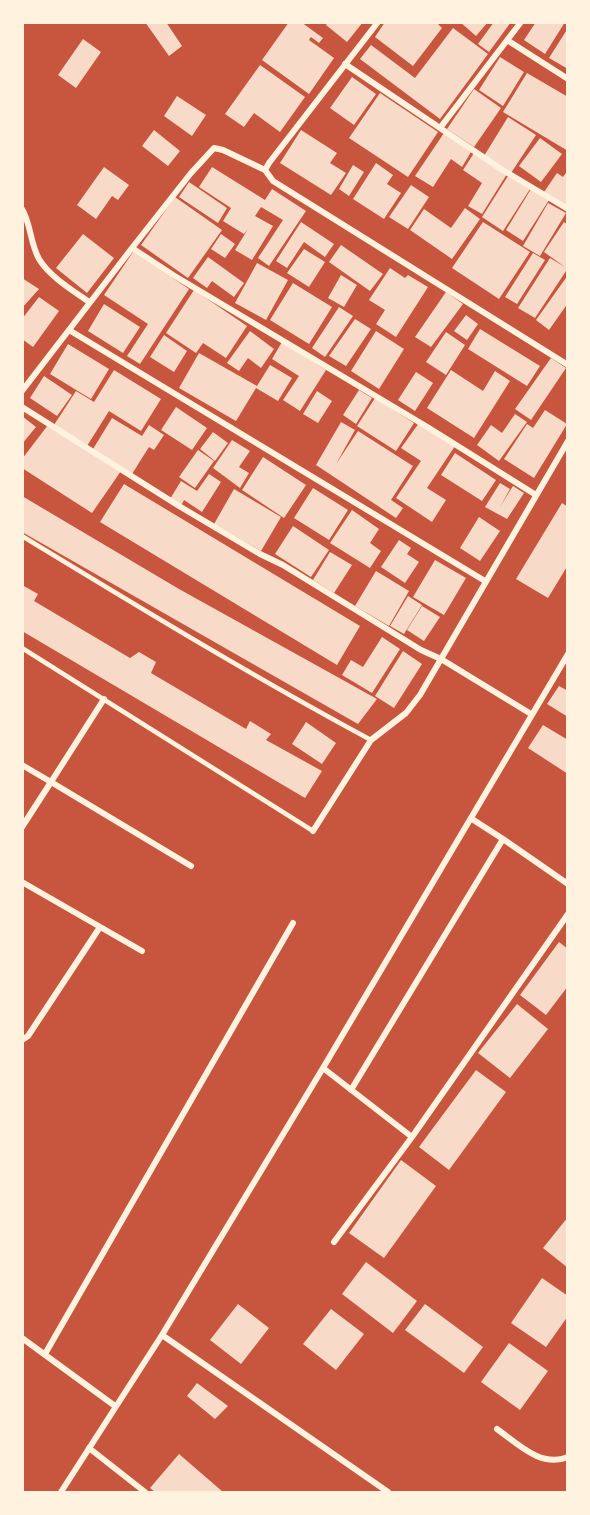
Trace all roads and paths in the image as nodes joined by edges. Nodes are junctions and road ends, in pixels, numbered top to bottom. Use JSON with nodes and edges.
{"nodes":[{"id":1,"x":378,"y":22,"type":"edge"},
{"id":2,"x":521,"y":22,"type":"edge"},
{"id":3,"x":507,"y":40,"type":"junction"},
{"id":4,"x":345,"y":64,"type":"junction"},
{"id":5,"x":567,"y":79,"type":"edge"},
{"id":6,"x":440,"y":128,"type":"junction"},
{"id":7,"x":265,"y":170,"type":"junction"},
{"id":8,"x":22,"y":209,"type":"edge"},
{"id":9,"x":567,"y":209,"type":"edge"},
{"id":10,"x":132,"y":248,"type":"junction"},
{"id":11,"x":89,"y":302,"type":"junction"},
{"id":12,"x":69,"y":330,"type":"junction"},
{"id":13,"x":567,"y":365,"type":"edge"},
{"id":14,"x":22,"y":391,"type":"edge"},
{"id":15,"x":22,"y":407,"type":"edge"},
{"id":16,"x":567,"y":441,"type":"edge"},
{"id":17,"x":536,"y":495,"type":"junction"},
{"id":18,"x":22,"y":536,"type":"edge"},
{"id":19,"x":485,"y":581,"type":"junction"},
{"id":20,"x":22,"y":648,"type":"edge"},
{"id":21,"x":567,"y":654,"type":"edge"},
{"id":22,"x":441,"y":659,"type":"junction"},
{"id":23,"x":104,"y":699,"type":"junction"},
{"id":24,"x":531,"y":714,"type":"junction"},
{"id":25,"x":370,"y":740,"type":"junction"},
{"id":26,"x":22,"y":765,"type":"edge"},
{"id":27,"x":51,"y":782,"type":"junction"},
{"id":28,"x":472,"y":819,"type":"junction"},
{"id":29,"x":22,"y":826,"type":"edge"},
{"id":30,"x":314,"y":831,"type":"joint"},
{"id":31,"x":503,"y":839,"type":"junction"},
{"id":32,"x":191,"y":866,"type":"dead end"},
{"id":33,"x":22,"y":882,"type":"edge"},
{"id":34,"x":567,"y":884,"type":"edge"},
{"id":35,"x":567,"y":914,"type":"edge"},
{"id":36,"x":292,"y":923,"type":"dead end"},
{"id":37,"x":100,"y":927,"type":"junction"},
{"id":38,"x":142,"y":951,"type":"dead end"},
{"id":39,"x":22,"y":1040,"type":"edge"},
{"id":40,"x":323,"y":1068,"type":"junction"},
{"id":41,"x":351,"y":1090,"type":"junction"},
{"id":42,"x":412,"y":1137,"type":"junction"},
{"id":43,"x":334,"y":1242,"type":"dead end"},
{"id":44,"x":162,"y":1335,"type":"junction"},
{"id":45,"x":22,"y":1338,"type":"edge"},
{"id":46,"x":45,"y":1354,"type":"junction"},
{"id":47,"x":115,"y":1406,"type":"junction"},
{"id":48,"x":497,"y":1430,"type":"dead end"},
{"id":49,"x":89,"y":1448,"type":"junction"},
{"id":50,"x":567,"y":1457,"type":"edge"},
{"id":51,"x":61,"y":1492,"type":"edge"},
{"id":52,"x":145,"y":1492,"type":"edge"},
{"id":53,"x":388,"y":1492,"type":"edge"}],
"edges":[{"from":1,"to":4,"type":"street"},
{"from":2,"to":3,"type":"street"},
{"from":3,"to":5,"type":"street"},
{"from":3,"to":6,"type":"street"},
{"from":4,"to":6,"type":"street"},
{"from":4,"to":7,"type":"street"},
{"from":6,"to":9,"type":"street"},
{"from":7,"to":10,"type":"street"},
{"from":7,"to":13,"type":"street"},
{"from":8,"to":11,"type":"street"},
{"from":10,"to":11,"type":"street"},
{"from":10,"to":17,"type":"street"},
{"from":11,"to":12,"type":"street"},
{"from":12,"to":14,"type":"street"},
{"from":12,"to":19,"type":"street"},
{"from":15,"to":22,"type":"street"},
{"from":16,"to":17,"type":"street"},
{"from":17,"to":19,"type":"street"},
{"from":18,"to":25,"type":"lane"},
{"from":19,"to":22,"type":"street"},
{"from":20,"to":23,"type":"lane"},
{"from":21,"to":24,"type":"street"},
{"from":22,"to":24,"type":"street"},
{"from":22,"to":25,"type":"street"},
{"from":23,"to":27,"type":"street"},
{"from":23,"to":30,"type":"lane"},
{"from":24,"to":28,"type":"street"},
{"from":25,"to":30,"type":"street"},
{"from":26,"to":27,"type":"street"},
{"from":27,"to":29,"type":"street"},
{"from":27,"to":32,"type":"street"},
{"from":28,"to":31,"type":"street"},
{"from":28,"to":40,"type":"street"},
{"from":31,"to":34,"type":"street"},
{"from":31,"to":41,"type":"street"},
{"from":33,"to":37,"type":"street"},
{"from":35,"to":42,"type":"street"},
{"from":36,"to":46,"type":"street"},
{"from":37,"to":38,"type":"street"},
{"from":37,"to":39,"type":"street"},
{"from":40,"to":41,"type":"street"},
{"from":40,"to":44,"type":"street"},
{"from":41,"to":42,"type":"street"},
{"from":42,"to":43,"type":"street"},
{"from":44,"to":47,"type":"street"},
{"from":44,"to":53,"type":"street"},
{"from":45,"to":46,"type":"street"},
{"from":46,"to":47,"type":"street"},
{"from":47,"to":49,"type":"street"},
{"from":48,"to":50,"type":"street"},
{"from":49,"to":51,"type":"street"},
{"from":49,"to":52,"type":"street"}]}
